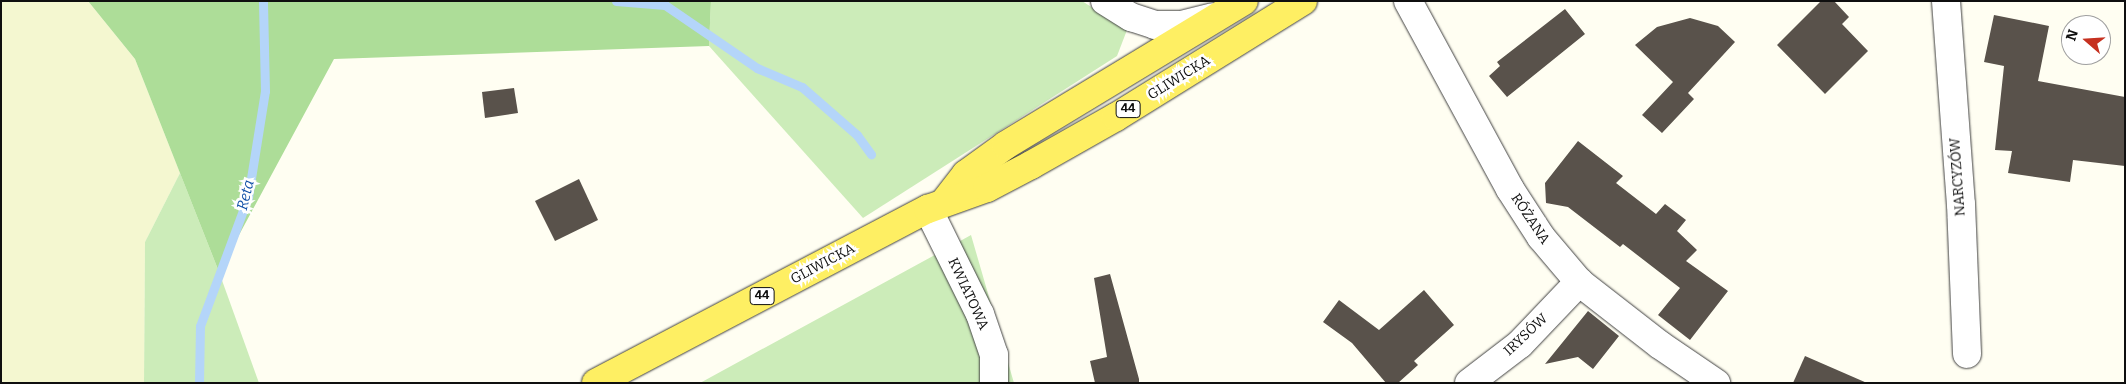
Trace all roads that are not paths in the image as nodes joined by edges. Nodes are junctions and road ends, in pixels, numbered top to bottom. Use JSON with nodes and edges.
{"nodes":[{"id":1,"x":1105,"y":1,"type":"edge"},
{"id":2,"x":1303,"y":1,"type":"edge"},
{"id":3,"x":1408,"y":1,"type":"edge"},
{"id":4,"x":1946,"y":1,"type":"edge"},
{"id":5,"x":1239,"y":5,"type":"edge"},
{"id":6,"x":936,"y":205,"type":"junction"},
{"id":7,"x":1579,"y":282,"type":"junction"},
{"id":8,"x":1967,"y":354,"type":"dead end"},
{"id":9,"x":596,"y":383,"type":"edge"},
{"id":10,"x":994,"y":383,"type":"edge"},
{"id":11,"x":1468,"y":383,"type":"edge"},
{"id":12,"x":1716,"y":383,"type":"edge"}],
"edges":[{"from":1,"to":5,"type":"street","name":"GLIWICKA"},
{"from":2,"to":6,"type":"main road","name":"GLIWICKA","number":"44"},
{"from":3,"to":7,"type":"street","name":"RÓŻANA"},
{"from":4,"to":8,"type":"street","name":"NARCYZÓW"},
{"from":5,"to":6,"type":"main road","name":"GLIWICKA","number":"44"},
{"from":6,"to":9,"type":"main road","name":"GLIWICKA","number":"44"},
{"from":6,"to":10,"type":"street","name":"KWIATOWA"},
{"from":7,"to":11,"type":"street","name":"IRYSÓW"},
{"from":7,"to":12,"type":"street","name":"RÓŻANA"}]}
